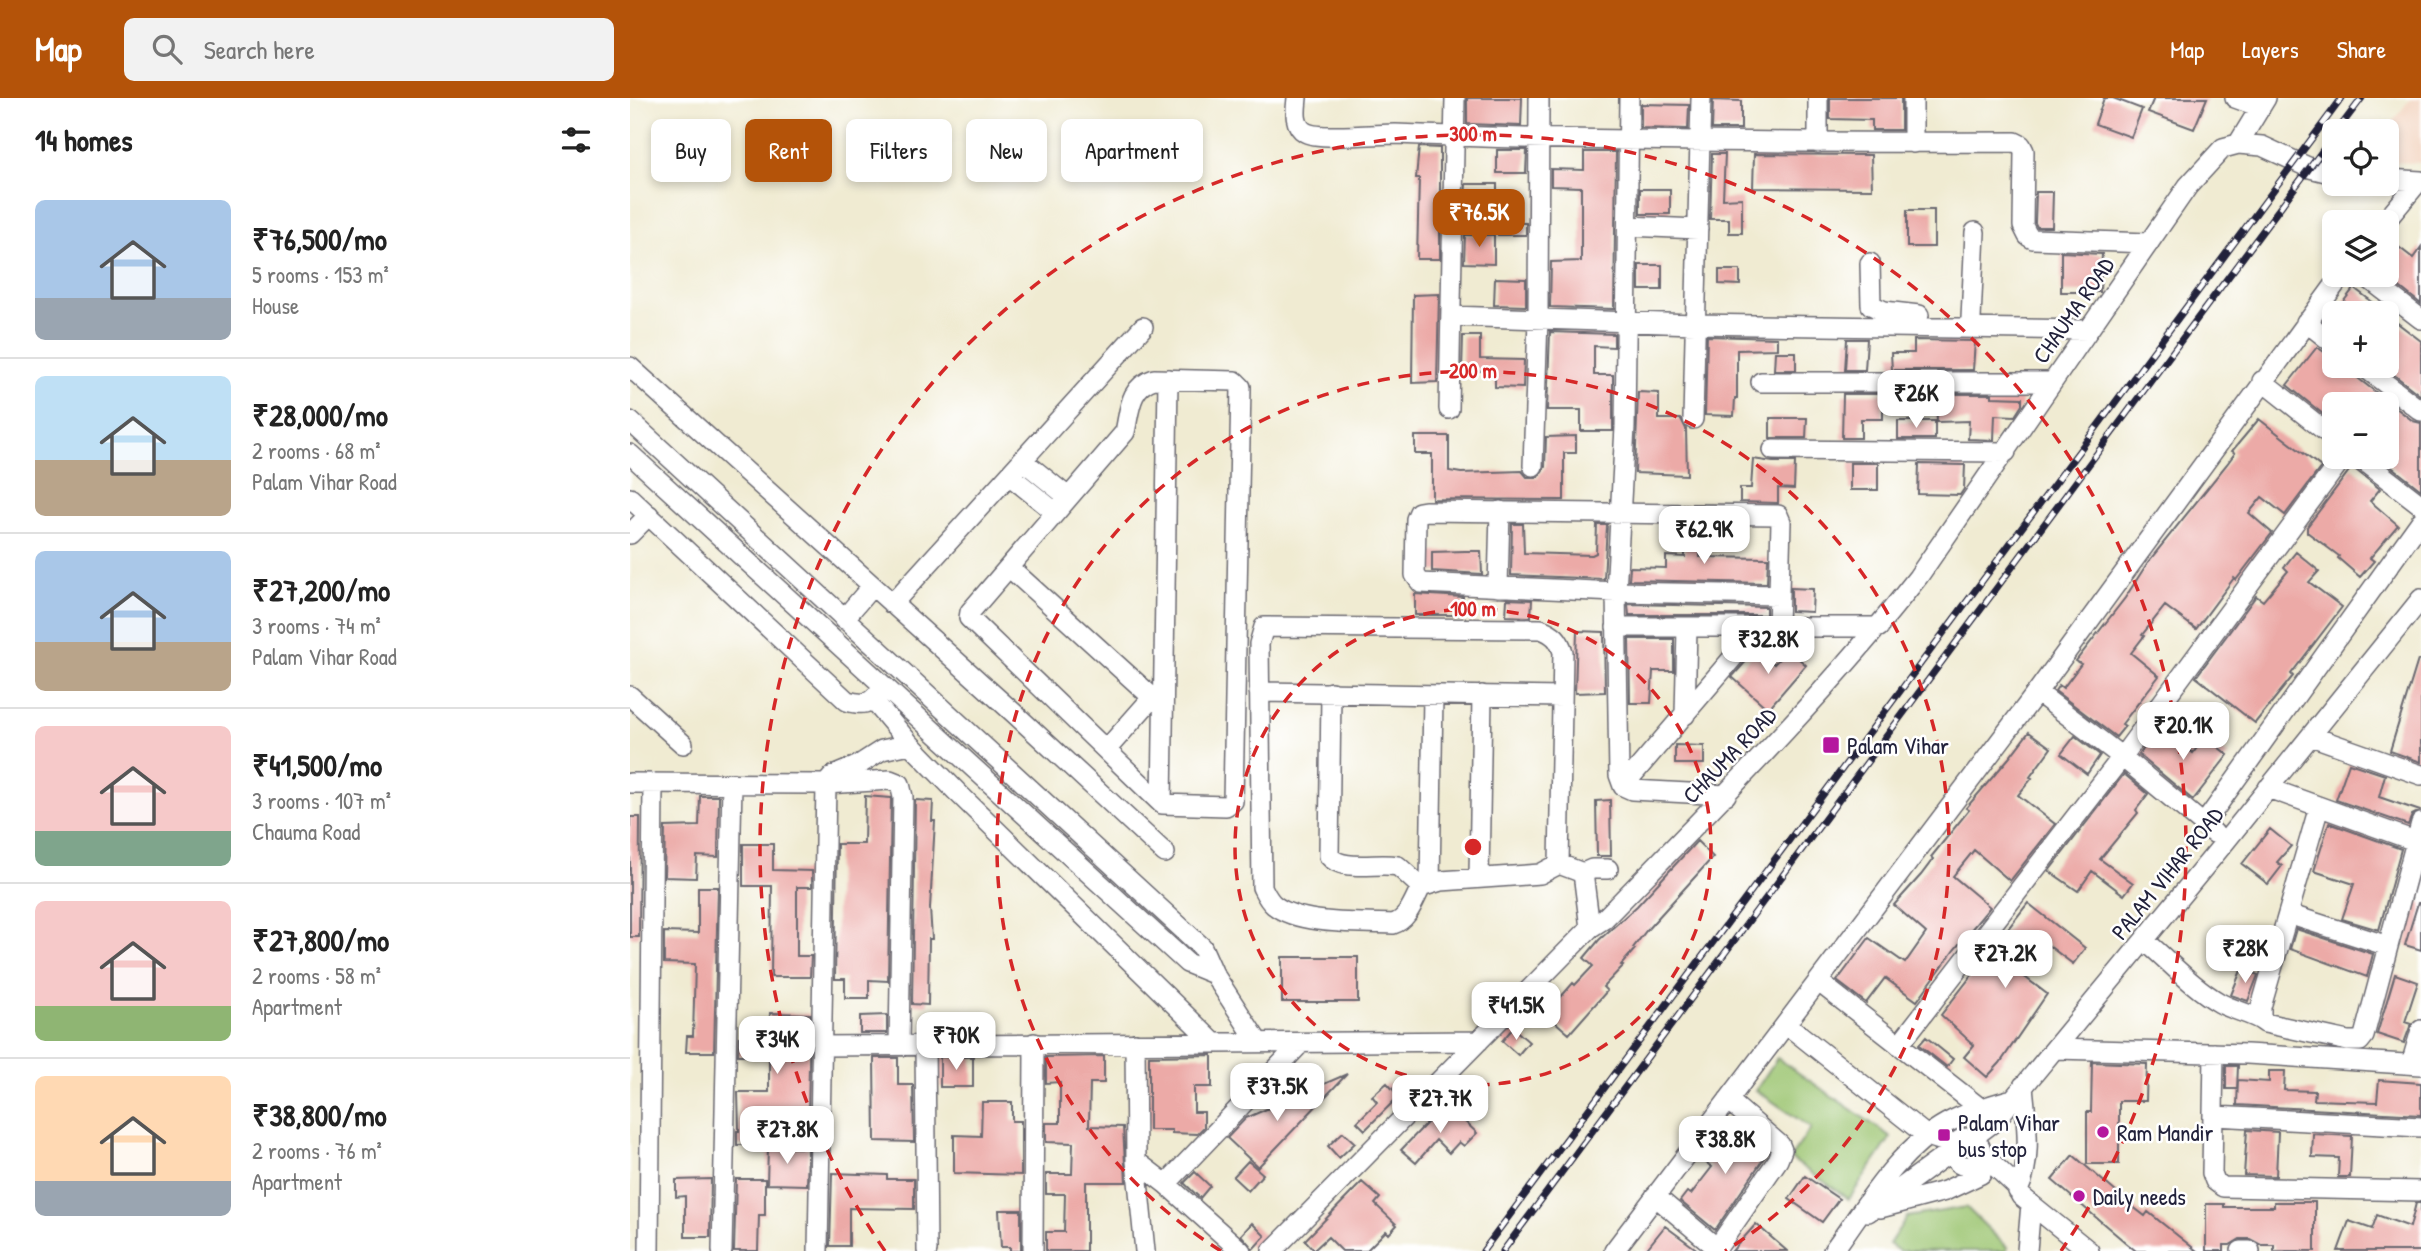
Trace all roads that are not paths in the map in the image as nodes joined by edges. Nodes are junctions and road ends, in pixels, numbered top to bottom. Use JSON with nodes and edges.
{"nodes":[{"id":1,"x":1297,"y":98,"type":"edge"},
{"id":2,"x":1455,"y":98,"type":"edge"},
{"id":3,"x":1538,"y":98,"type":"edge"},
{"id":4,"x":1629,"y":98,"type":"edge"},
{"id":5,"x":1701,"y":98,"type":"edge"},
{"id":6,"x":1818,"y":98,"type":"edge"},
{"id":7,"x":1913,"y":98,"type":"edge"},
{"id":8,"x":2235,"y":98,"type":"edge"},
{"id":9,"x":2263,"y":102,"type":"edge"},
{"id":10,"x":1455,"y":138,"type":"junction"},
{"id":11,"x":1539,"y":140,"type":"junction"},
{"id":12,"x":1628,"y":140,"type":"junction"},
{"id":13,"x":1699,"y":142,"type":"junction"},
{"id":14,"x":1818,"y":143,"type":"junction"},
{"id":15,"x":1913,"y":143,"type":"junction"},
{"id":16,"x":2238,"y":144,"type":"junction"},
{"id":17,"x":2322,"y":171,"type":"edge"},
{"id":18,"x":2399,"y":180,"type":"edge"},
{"id":19,"x":2420,"y":181,"type":"edge"},
{"id":20,"x":2395,"y":210,"type":"edge"},
{"id":21,"x":1628,"y":226,"type":"junction"},
{"id":22,"x":1698,"y":229,"type":"junction"},
{"id":23,"x":1975,"y":232,"type":"dead end"},
{"id":24,"x":2149,"y":243,"type":"junction"},
{"id":25,"x":1870,"y":263,"type":"dead end"},
{"id":26,"x":2333,"y":287,"type":"edge"},
{"id":27,"x":2380,"y":287,"type":"edge"},
{"id":28,"x":1451,"y":316,"type":"junction"},
{"id":29,"x":1538,"y":318,"type":"junction"},
{"id":30,"x":2421,"y":318,"type":"edge"},
{"id":31,"x":1993,"y":319,"type":"dead end"},
{"id":32,"x":1963,"y":321,"type":"junction"},
{"id":33,"x":2306,"y":322,"type":"junction"},
{"id":34,"x":1627,"y":323,"type":"junction"},
{"id":35,"x":1695,"y":324,"type":"junction"},
{"id":36,"x":1143,"y":327,"type":"dead end"},
{"id":37,"x":2087,"y":330,"type":"junction"},
{"id":38,"x":2322,"y":335,"type":"edge"},
{"id":39,"x":630,"y":368,"type":"edge"},
{"id":40,"x":2378,"y":378,"type":"edge"},
{"id":41,"x":1168,"y":379,"type":"junction"},
{"id":42,"x":2262,"y":381,"type":"junction"},
{"id":43,"x":1761,"y":382,"type":"dead end"},
{"id":44,"x":2052,"y":382,"type":"junction"},
{"id":45,"x":1449,"y":409,"type":"dead end"},
{"id":46,"x":2421,"y":411,"type":"edge"},
{"id":47,"x":1693,"y":419,"type":"dead end"},
{"id":48,"x":630,"y":421,"type":"edge"},
{"id":49,"x":2322,"y":428,"type":"edge"},
{"id":50,"x":1773,"y":450,"type":"dead end"},
{"id":51,"x":2006,"y":452,"type":"junction"},
{"id":52,"x":630,"y":454,"type":"edge"},
{"id":53,"x":1533,"y":466,"type":"dead end"},
{"id":54,"x":1016,"y":467,"type":"junction"},
{"id":55,"x":2334,"y":469,"type":"edge"},
{"id":56,"x":2374,"y":469,"type":"edge"},
{"id":57,"x":1068,"y":497,"type":"junction"},
{"id":58,"x":630,"y":498,"type":"edge"},
{"id":59,"x":2421,"y":505,"type":"edge"},
{"id":60,"x":1500,"y":511,"type":"junction"},
{"id":61,"x":1055,"y":512,"type":"junction"},
{"id":62,"x":1620,"y":513,"type":"junction"},
{"id":63,"x":649,"y":515,"type":"junction"},
{"id":64,"x":2421,"y":521,"type":"edge"},
{"id":65,"x":630,"y":534,"type":"edge"},
{"id":66,"x":1010,"y":568,"type":"junction"},
{"id":67,"x":872,"y":586,"type":"junction"},
{"id":68,"x":1498,"y":587,"type":"junction"},
{"id":69,"x":1616,"y":592,"type":"junction"},
{"id":70,"x":1779,"y":595,"type":"junction"},
{"id":71,"x":892,"y":604,"type":"junction"},
{"id":72,"x":2418,"y":607,"type":"edge"},
{"id":73,"x":844,"y":619,"type":"junction"},
{"id":74,"x":1769,"y":626,"type":"junction"},
{"id":75,"x":1616,"y":627,"type":"junction"},
{"id":76,"x":1687,"y":627,"type":"junction"},
{"id":77,"x":1879,"y":627,"type":"junction"},
{"id":78,"x":1259,"y":692,"type":"junction"},
{"id":79,"x":1332,"y":692,"type":"junction"},
{"id":80,"x":2037,"y":692,"type":"junction"},
{"id":81,"x":878,"y":693,"type":"junction"},
{"id":82,"x":1433,"y":695,"type":"junction"},
{"id":83,"x":1482,"y":695,"type":"junction"},
{"id":84,"x":630,"y":696,"type":"edge"},
{"id":85,"x":1562,"y":697,"type":"junction"},
{"id":86,"x":1158,"y":703,"type":"junction"},
{"id":87,"x":1685,"y":715,"type":"junction"},
{"id":88,"x":2311,"y":736,"type":"junction"},
{"id":89,"x":683,"y":744,"type":"dead end"},
{"id":90,"x":910,"y":744,"type":"junction"},
{"id":91,"x":1106,"y":750,"type":"junction"},
{"id":92,"x":2122,"y":757,"type":"junction"},
{"id":93,"x":2421,"y":775,"type":"edge"},
{"id":94,"x":630,"y":783,"type":"edge"},
{"id":95,"x":653,"y":783,"type":"junction"},
{"id":96,"x":732,"y":783,"type":"junction"},
{"id":97,"x":826,"y":784,"type":"junction"},
{"id":98,"x":1623,"y":786,"type":"junction"},
{"id":99,"x":2268,"y":788,"type":"junction"},
{"id":100,"x":1726,"y":795,"type":"junction"},
{"id":101,"x":1162,"y":804,"type":"junction"},
{"id":102,"x":2319,"y":807,"type":"junction"},
{"id":103,"x":2204,"y":824,"type":"junction"},
{"id":104,"x":2418,"y":832,"type":"edge"},
{"id":105,"x":2225,"y":842,"type":"junction"},
{"id":106,"x":1165,"y":853,"type":"dead end"},
{"id":107,"x":1559,"y":864,"type":"junction"},
{"id":108,"x":1608,"y":869,"type":"dead end"},
{"id":109,"x":1583,"y":873,"type":"junction"},
{"id":110,"x":1479,"y":877,"type":"junction"},
{"id":111,"x":1425,"y":886,"type":"junction"},
{"id":112,"x":2288,"y":914,"type":"junction"},
{"id":113,"x":1590,"y":928,"type":"junction"},
{"id":114,"x":2144,"y":940,"type":"junction"},
{"id":115,"x":2388,"y":946,"type":"junction"},
{"id":116,"x":1214,"y":974,"type":"junction"},
{"id":117,"x":1819,"y":982,"type":"junction"},
{"id":118,"x":2261,"y":1019,"type":"junction"},
{"id":119,"x":1786,"y":1024,"type":"junction"},
{"id":120,"x":2421,"y":1030,"type":"edge"},
{"id":121,"x":1212,"y":1041,"type":"junction"},
{"id":122,"x":1479,"y":1041,"type":"junction"},
{"id":123,"x":1258,"y":1042,"type":"junction"},
{"id":124,"x":1135,"y":1043,"type":"junction"},
{"id":125,"x":1301,"y":1043,"type":"junction"},
{"id":126,"x":899,"y":1044,"type":"junction"},
{"id":127,"x":925,"y":1044,"type":"junction"},
{"id":128,"x":1034,"y":1044,"type":"junction"},
{"id":129,"x":1899,"y":1045,"type":"junction"},
{"id":130,"x":822,"y":1046,"type":"junction"},
{"id":131,"x":2055,"y":1049,"type":"junction"},
{"id":132,"x":2214,"y":1053,"type":"junction"},
{"id":133,"x":2416,"y":1065,"type":"edge"},
{"id":134,"x":2018,"y":1092,"type":"junction"},
{"id":135,"x":1728,"y":1100,"type":"junction"},
{"id":136,"x":1988,"y":1114,"type":"junction"},
{"id":137,"x":2214,"y":1116,"type":"junction"},
{"id":138,"x":2421,"y":1128,"type":"edge"},
{"id":139,"x":1927,"y":1136,"type":"junction"},
{"id":140,"x":1968,"y":1155,"type":"junction"},
{"id":141,"x":1136,"y":1161,"type":"junction"},
{"id":142,"x":1166,"y":1184,"type":"junction"},
{"id":143,"x":2421,"y":1191,"type":"edge"},
{"id":144,"x":1655,"y":1196,"type":"junction"},
{"id":145,"x":2023,"y":1197,"type":"junction"},
{"id":146,"x":1862,"y":1216,"type":"junction"},
{"id":147,"x":1716,"y":1250,"type":"edge"},
{"id":148,"x":649,"y":1251,"type":"edge"},
{"id":149,"x":722,"y":1251,"type":"edge"},
{"id":150,"x":818,"y":1251,"type":"edge"},
{"id":151,"x":927,"y":1251,"type":"edge"},
{"id":152,"x":1033,"y":1251,"type":"edge"},
{"id":153,"x":1145,"y":1251,"type":"edge"},
{"id":154,"x":1241,"y":1251,"type":"edge"},
{"id":155,"x":1272,"y":1251,"type":"edge"},
{"id":156,"x":1614,"y":1251,"type":"edge"},
{"id":157,"x":1833,"y":1251,"type":"edge"},
{"id":158,"x":2027,"y":1251,"type":"edge"},
{"id":159,"x":2089,"y":1251,"type":"edge"},
{"id":160,"x":2241,"y":1251,"type":"edge"},
{"id":161,"x":2250,"y":1251,"type":"edge"}],
"edges":[{"from":1,"to":10,"type":"street"},
{"from":2,"to":10,"type":"street"},
{"from":3,"to":11,"type":"street"},
{"from":4,"to":12,"type":"street"},
{"from":5,"to":13,"type":"street"},
{"from":6,"to":14,"type":"street"},
{"from":7,"to":15,"type":"street"},
{"from":8,"to":9,"type":"street"},
{"from":9,"to":16,"type":"street"},
{"from":10,"to":11,"type":"street"},
{"from":10,"to":28,"type":"street"},
{"from":11,"to":12,"type":"street"},
{"from":11,"to":29,"type":"street"},
{"from":12,"to":13,"type":"street"},
{"from":12,"to":21,"type":"street"},
{"from":13,"to":14,"type":"street"},
{"from":13,"to":22,"type":"street"},
{"from":14,"to":15,"type":"street"},
{"from":15,"to":24,"type":"street"},
{"from":16,"to":17,"type":"street"},
{"from":16,"to":24,"type":"street","name":"CHAUMA ROAD"},
{"from":18,"to":19,"type":"street"},
{"from":19,"to":20,"type":"street"},
{"from":21,"to":22,"type":"street"},
{"from":21,"to":34,"type":"street"},
{"from":22,"to":35,"type":"street"},
{"from":23,"to":32,"type":"street"},
{"from":24,"to":37,"type":"street","name":"CHAUMA ROAD"},
{"from":25,"to":32,"type":"street"},
{"from":26,"to":33,"type":"street"},
{"from":27,"to":30,"type":"street"},
{"from":28,"to":29,"type":"street"},
{"from":28,"to":45,"type":"street"},
{"from":29,"to":34,"type":"street"},
{"from":29,"to":53,"type":"street"},
{"from":31,"to":32,"type":"street"},
{"from":32,"to":35,"type":"street"},
{"from":32,"to":37,"type":"street"},
{"from":33,"to":38,"type":"street"},
{"from":33,"to":42,"type":"street"},
{"from":34,"to":35,"type":"street"},
{"from":34,"to":62,"type":"street"},
{"from":35,"to":47,"type":"street"},
{"from":36,"to":54,"type":"street"},
{"from":37,"to":44,"type":"street","name":"CHAUMA ROAD"},
{"from":39,"to":67,"type":"street"},
{"from":40,"to":46,"type":"street"},
{"from":41,"to":57,"type":"street"},
{"from":41,"to":86,"type":"street"},
{"from":41,"to":101,"type":"street"},
{"from":42,"to":49,"type":"street"},
{"from":42,"to":80,"type":"street"},
{"from":43,"to":44,"type":"street"},
{"from":44,"to":51,"type":"street","name":"CHAUMA ROAD"},
{"from":48,"to":73,"type":"street"},
{"from":50,"to":51,"type":"street"},
{"from":51,"to":77,"type":"street","name":"CHAUMA ROAD"},
{"from":52,"to":81,"type":"street"},
{"from":54,"to":57,"type":"street"},
{"from":54,"to":61,"type":"street"},
{"from":54,"to":71,"type":"street"},
{"from":55,"to":92,"type":"street"},
{"from":56,"to":59,"type":"street"},
{"from":57,"to":61,"type":"street"},
{"from":58,"to":63,"type":"street"},
{"from":60,"to":62,"type":"street"},
{"from":60,"to":68,"type":"street"},
{"from":60,"to":68,"type":"street"},
{"from":61,"to":66,"type":"street"},
{"from":62,"to":69,"type":"street"},
{"from":62,"to":70,"type":"street"},
{"from":63,"to":65,"type":"street"},
{"from":63,"to":81,"type":"street"},
{"from":64,"to":103,"type":"street"},
{"from":66,"to":86,"type":"street"},
{"from":66,"to":91,"type":"street"},
{"from":67,"to":71,"type":"street"},
{"from":67,"to":73,"type":"street"},
{"from":68,"to":69,"type":"street"},
{"from":69,"to":70,"type":"street"},
{"from":69,"to":75,"type":"street"},
{"from":70,"to":74,"type":"street"},
{"from":71,"to":106,"type":"street"},
{"from":72,"to":88,"type":"street","name":"PALAM VIHAR ROAD"},
{"from":73,"to":116,"type":"street"},
{"from":74,"to":76,"type":"street"},
{"from":74,"to":77,"type":"street"},
{"from":74,"to":87,"type":"street"},
{"from":75,"to":76,"type":"street"},
{"from":75,"to":98,"type":"street"},
{"from":76,"to":87,"type":"street"},
{"from":77,"to":100,"type":"street","name":"CHAUMA ROAD"},
{"from":78,"to":79,"type":"street"},
{"from":78,"to":85,"type":"street"},
{"from":78,"to":111,"type":"street"},
{"from":79,"to":82,"type":"street"},
{"from":79,"to":111,"type":"street"},
{"from":80,"to":92,"type":"street"},
{"from":80,"to":117,"type":"street"},
{"from":81,"to":90,"type":"street"},
{"from":81,"to":116,"type":"street"},
{"from":82,"to":83,"type":"street"},
{"from":82,"to":111,"type":"street"},
{"from":83,"to":85,"type":"street"},
{"from":83,"to":110,"type":"street"},
{"from":84,"to":89,"type":"street"},
{"from":85,"to":107,"type":"street"},
{"from":86,"to":91,"type":"street"},
{"from":86,"to":101,"type":"street"},
{"from":87,"to":98,"type":"street"},
{"from":88,"to":93,"type":"street"},
{"from":88,"to":99,"type":"street","name":"PALAM VIHAR ROAD"},
{"from":90,"to":97,"type":"street"},
{"from":90,"to":121,"type":"street"},
{"from":91,"to":101,"type":"street"},
{"from":92,"to":103,"type":"street"},
{"from":92,"to":129,"type":"street"},
{"from":94,"to":95,"type":"street"},
{"from":95,"to":96,"type":"street"},
{"from":95,"to":148,"type":"street"},
{"from":96,"to":97,"type":"street"},
{"from":96,"to":149,"type":"street"},
{"from":97,"to":126,"type":"street"},
{"from":97,"to":130,"type":"street"},
{"from":98,"to":100,"type":"street"},
{"from":99,"to":102,"type":"street"},
{"from":99,"to":105,"type":"street","name":"PALAM VIHAR ROAD"},
{"from":100,"to":113,"type":"street","name":"CHAUMA ROAD"},
{"from":102,"to":104,"type":"street"},
{"from":102,"to":112,"type":"street"},
{"from":103,"to":105,"type":"street"},
{"from":104,"to":115,"type":"street"},
{"from":105,"to":114,"type":"street","name":"PALAM VIHAR ROAD"},
{"from":107,"to":109,"type":"street"},
{"from":107,"to":110,"type":"street"},
{"from":108,"to":109,"type":"street"},
{"from":109,"to":113,"type":"street"},
{"from":110,"to":111,"type":"street"},
{"from":112,"to":115,"type":"street"},
{"from":112,"to":118,"type":"street"},
{"from":113,"to":122,"type":"street","name":"CHAUMA ROAD"},
{"from":114,"to":118,"type":"street"},
{"from":114,"to":131,"type":"street","name":"PALAM VIHAR ROAD"},
{"from":115,"to":118,"type":"street"},
{"from":116,"to":123,"type":"street"},
{"from":117,"to":119,"type":"street"},
{"from":117,"to":129,"type":"street"},
{"from":119,"to":135,"type":"street"},
{"from":119,"to":139,"type":"street"},
{"from":120,"to":133,"type":"street"},
{"from":121,"to":123,"type":"street"},
{"from":121,"to":124,"type":"street"},
{"from":122,"to":125,"type":"street"},
{"from":122,"to":155,"type":"street","name":"CHAUMA ROAD"},
{"from":123,"to":125,"type":"street"},
{"from":124,"to":128,"type":"street"},
{"from":124,"to":141,"type":"street"},
{"from":125,"to":142,"type":"street"},
{"from":126,"to":127,"type":"street"},
{"from":126,"to":130,"type":"street"},
{"from":127,"to":128,"type":"street"},
{"from":127,"to":151,"type":"street"},
{"from":128,"to":152,"type":"street"},
{"from":129,"to":136,"type":"street"},
{"from":130,"to":150,"type":"street"},
{"from":131,"to":132,"type":"street"},
{"from":131,"to":134,"type":"street","name":"PALAM VIHAR ROAD"},
{"from":132,"to":133,"type":"street"},
{"from":132,"to":137,"type":"street"},
{"from":134,"to":136,"type":"street"},
{"from":134,"to":145,"type":"street"},
{"from":135,"to":144,"type":"street"},
{"from":135,"to":147,"type":"street"},
{"from":136,"to":139,"type":"street"},
{"from":136,"to":140,"type":"street"},
{"from":137,"to":138,"type":"street"},
{"from":137,"to":143,"type":"street"},
{"from":139,"to":140,"type":"street"},
{"from":139,"to":146,"type":"street"},
{"from":140,"to":145,"type":"street"},
{"from":140,"to":146,"type":"street"},
{"from":140,"to":146,"type":"street"},
{"from":141,"to":142,"type":"street"},
{"from":141,"to":153,"type":"street"},
{"from":142,"to":154,"type":"street"},
{"from":144,"to":147,"type":"street"},
{"from":144,"to":156,"type":"street"},
{"from":145,"to":158,"type":"street"},
{"from":145,"to":159,"type":"street"},
{"from":146,"to":157,"type":"street"},
{"from":160,"to":161,"type":"street"}]}
